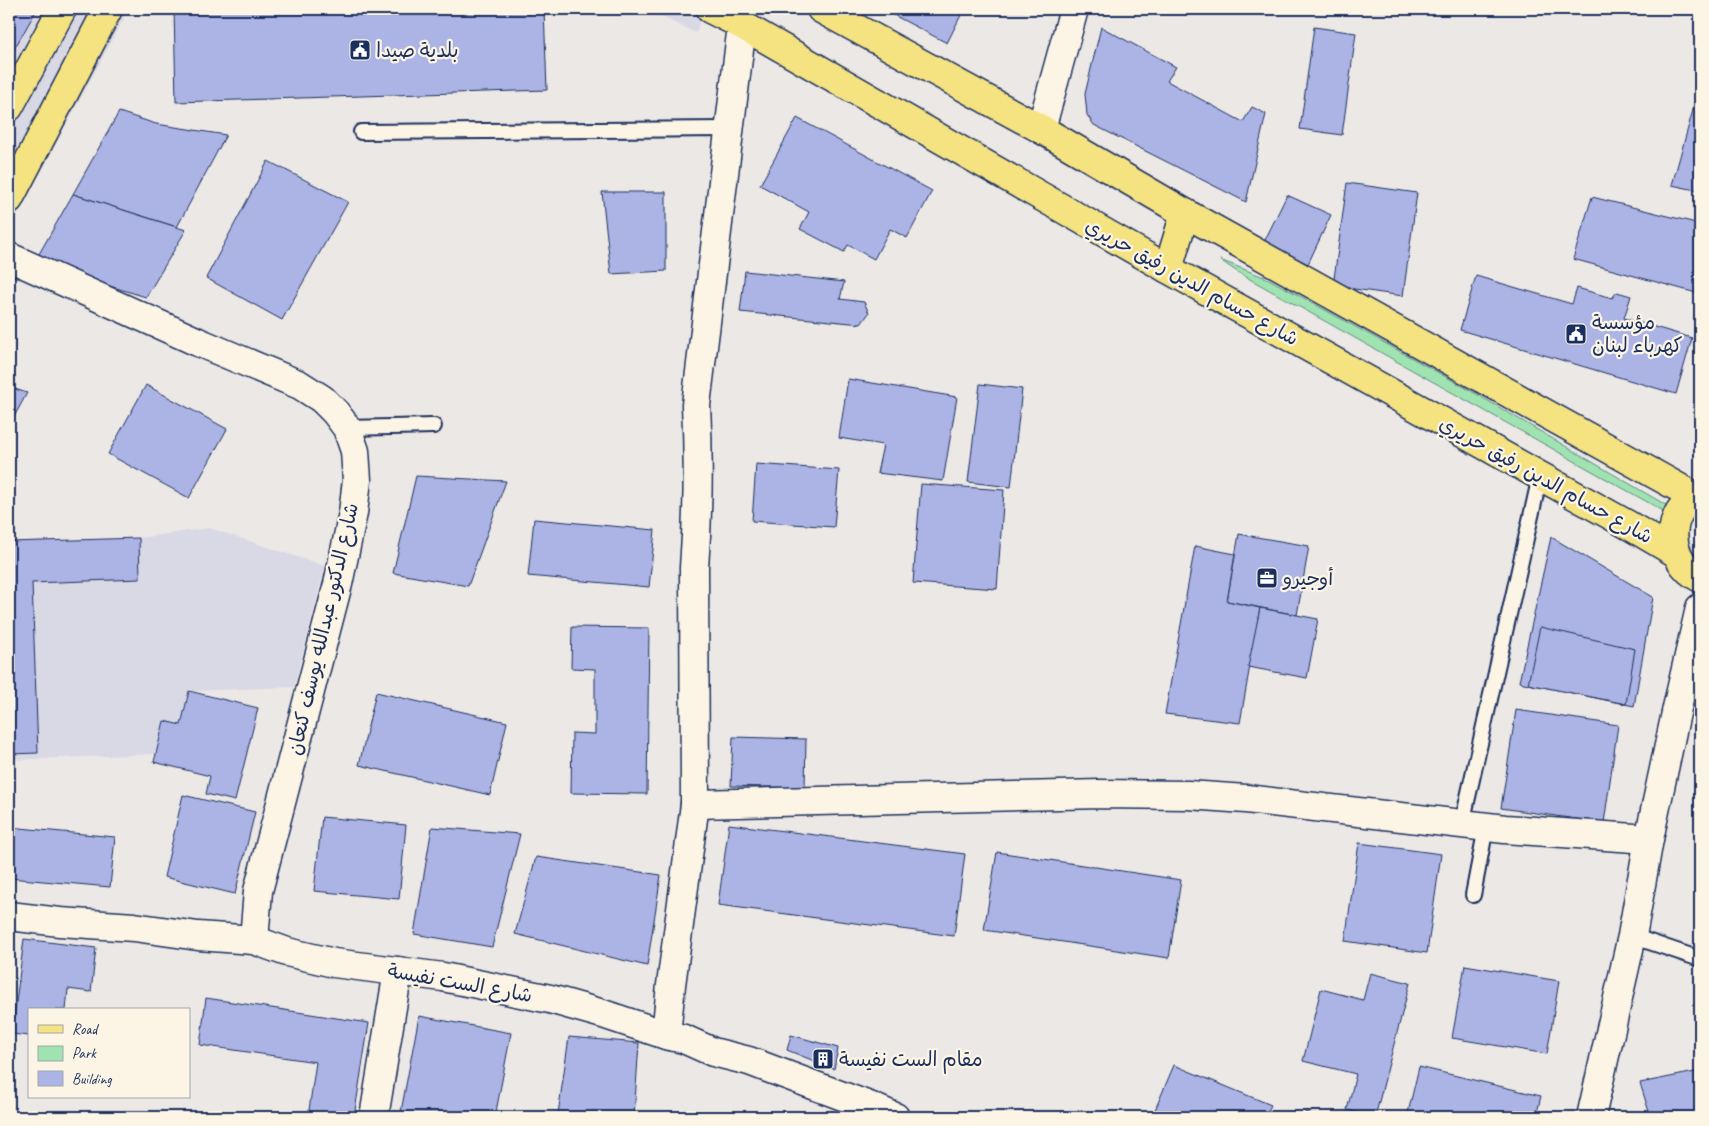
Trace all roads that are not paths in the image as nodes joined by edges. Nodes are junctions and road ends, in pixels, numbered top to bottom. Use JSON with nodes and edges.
{"nodes":[{"id":1,"x":62,"y":9,"type":"edge"},
{"id":2,"x":108,"y":9,"type":"edge"},
{"id":3,"x":710,"y":9,"type":"edge"},
{"id":4,"x":821,"y":9,"type":"edge"},
{"id":5,"x":1074,"y":9,"type":"edge"},
{"id":6,"x":742,"y":25,"type":"junction"},
{"id":7,"x":9,"y":107,"type":"edge"},
{"id":8,"x":729,"y":129,"type":"junction"},
{"id":9,"x":1041,"y":129,"type":"junction"},
{"id":10,"x":361,"y":132,"type":"dead end"},
{"id":11,"x":9,"y":199,"type":"edge"},
{"id":12,"x":1185,"y":214,"type":"junction"},
{"id":13,"x":9,"y":257,"type":"edge"},
{"id":14,"x":1168,"y":269,"type":"junction"},
{"id":15,"x":434,"y":426,"type":"dead end"},
{"id":16,"x":346,"y":428,"type":"junction"},
{"id":17,"x":1540,"y":476,"type":"junction"},
{"id":18,"x":1697,"y":495,"type":"edge"},
{"id":19,"x":1676,"y":553,"type":"junction"},
{"id":20,"x":1700,"y":578,"type":"edge"},
{"id":21,"x":1700,"y":608,"type":"edge"},
{"id":22,"x":695,"y":804,"type":"junction"},
{"id":23,"x":1474,"y":825,"type":"junction"},
{"id":24,"x":1649,"y":838,"type":"junction"},
{"id":25,"x":1473,"y":895,"type":"dead end"},
{"id":26,"x":9,"y":916,"type":"edge"},
{"id":27,"x":1632,"y":936,"type":"junction"},
{"id":28,"x":254,"y":940,"type":"junction"},
{"id":29,"x":1700,"y":959,"type":"edge"},
{"id":30,"x":398,"y":972,"type":"junction"},
{"id":31,"x":666,"y":1035,"type":"junction"},
{"id":32,"x":374,"y":1117,"type":"edge"},
{"id":33,"x":895,"y":1117,"type":"edge"},
{"id":34,"x":1591,"y":1117,"type":"edge"}],
"edges":[{"from":1,"to":7,"type":"main road"},
{"from":2,"to":11,"type":"main road"},
{"from":3,"to":6,"type":"main road","name":"شارع حسام الدين رفيق حريري"},
{"from":4,"to":9,"type":"main road"},
{"from":5,"to":9,"type":"street"},
{"from":6,"to":8,"type":"street"},
{"from":6,"to":14,"type":"main road","name":"شارع حسام الدين رفيق حريري"},
{"from":8,"to":10,"type":"lane"},
{"from":8,"to":22,"type":"street"},
{"from":9,"to":12,"type":"main road"},
{"from":12,"to":14,"type":"main road"},
{"from":12,"to":18,"type":"main road"},
{"from":13,"to":16,"type":"street","name":"شارع الدكتور عبدالله يوسف كنعان"},
{"from":14,"to":17,"type":"main road","name":"شارع حسام الدين رفيق حريري"},
{"from":15,"to":16,"type":"lane"},
{"from":16,"to":28,"type":"street","name":"شارع الدكتور عبدالله يوسف كنعان"},
{"from":17,"to":19,"type":"main road","name":"شارع حسام الدين رفيق حريري"},
{"from":17,"to":23,"type":"lane"},
{"from":18,"to":19,"type":"main road"},
{"from":19,"to":20,"type":"main road"},
{"from":21,"to":24,"type":"street"},
{"from":22,"to":23,"type":"street"},
{"from":22,"to":31,"type":"street"},
{"from":23,"to":24,"type":"street"},
{"from":23,"to":25,"type":"lane"},
{"from":24,"to":27,"type":"street"},
{"from":26,"to":28,"type":"street","name":"شارع الست نفيسة"},
{"from":27,"to":29,"type":"lane"},
{"from":27,"to":34,"type":"street"},
{"from":28,"to":30,"type":"street","name":"شارع الست نفيسة"},
{"from":30,"to":31,"type":"street","name":"شارع الست نفيسة"},
{"from":30,"to":32,"type":"street"},
{"from":31,"to":33,"type":"street","name":"شارع الست نفيسة"}]}
